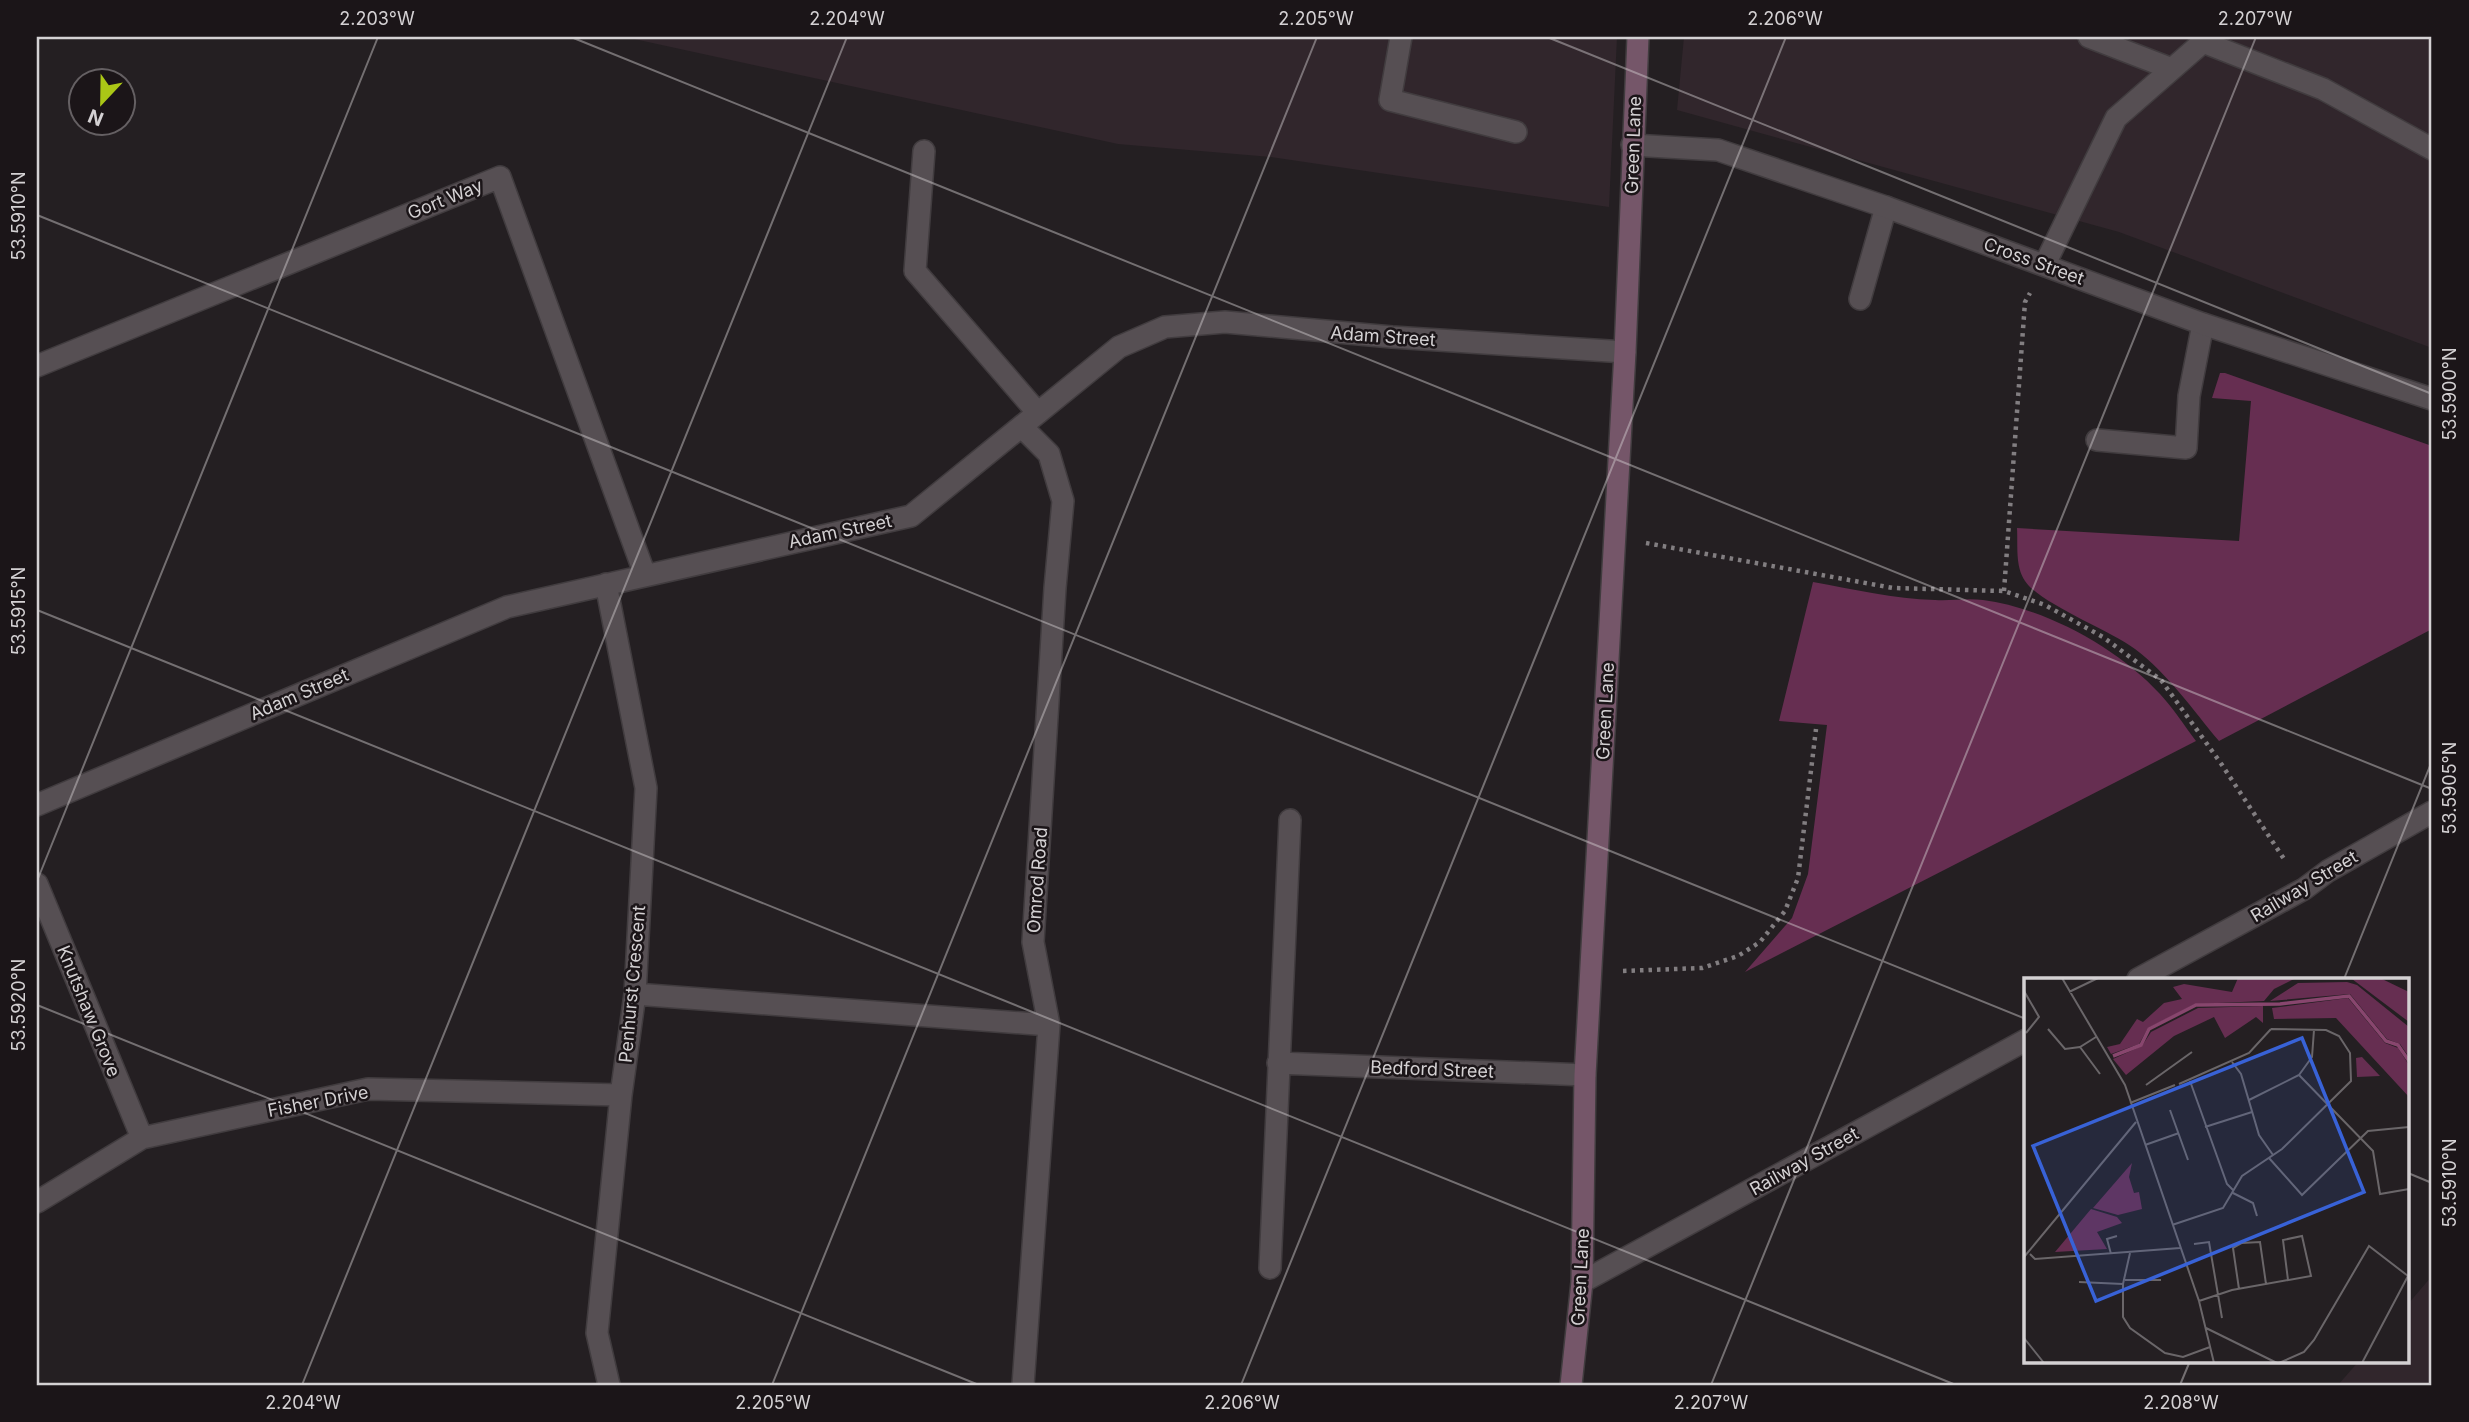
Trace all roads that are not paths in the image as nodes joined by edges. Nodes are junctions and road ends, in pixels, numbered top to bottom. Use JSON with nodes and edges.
{"nodes":[{"id":1,"x":1401,"y":37,"type":"edge"},
{"id":2,"x":1638,"y":37,"type":"edge"},
{"id":3,"x":2089,"y":37,"type":"edge"},
{"id":4,"x":2204,"y":39,"type":"edge"},
{"id":5,"x":2172,"y":69,"type":"junction"},
{"id":6,"x":1516,"y":132,"type":"dead end"},
{"id":7,"x":1632,"y":145,"type":"junction"},
{"id":8,"x":2432,"y":149,"type":"edge"},
{"id":9,"x":924,"y":151,"type":"dead end"},
{"id":10,"x":1886,"y":207,"type":"junction"},
{"id":11,"x":2045,"y":264,"type":"junction"},
{"id":12,"x":1860,"y":299,"type":"dead end"},
{"id":13,"x":2203,"y":324,"type":"junction"},
{"id":14,"x":1625,"y":352,"type":"junction"},
{"id":15,"x":37,"y":366,"type":"edge"},
{"id":16,"x":2432,"y":399,"type":"edge"},
{"id":17,"x":1030,"y":420,"type":"junction"},
{"id":18,"x":2097,"y":440,"type":"dead end"},
{"id":19,"x":645,"y":575,"type":"junction"},
{"id":20,"x":606,"y":584,"type":"junction"},
{"id":21,"x":37,"y":805,"type":"edge"},
{"id":22,"x":2432,"y":812,"type":"edge"},
{"id":23,"x":1290,"y":820,"type":"dead end"},
{"id":24,"x":37,"y":884,"type":"edge"},
{"id":25,"x":2140,"y":978,"type":"edge"},
{"id":26,"x":635,"y":994,"type":"junction"},
{"id":27,"x":1049,"y":1025,"type":"junction"},
{"id":28,"x":2024,"y":1041,"type":"edge"},
{"id":29,"x":1278,"y":1063,"type":"junction"},
{"id":30,"x":1585,"y":1075,"type":"junction"},
{"id":31,"x":621,"y":1095,"type":"junction"},
{"id":32,"x":142,"y":1138,"type":"junction"},
{"id":33,"x":37,"y":1202,"type":"edge"},
{"id":34,"x":1270,"y":1269,"type":"dead end"},
{"id":35,"x":1582,"y":1282,"type":"junction"},
{"id":36,"x":609,"y":1385,"type":"edge"},
{"id":37,"x":1023,"y":1385,"type":"edge"},
{"id":38,"x":1571,"y":1385,"type":"edge"}],
"edges":[{"from":1,"to":6,"type":"street"},
{"from":2,"to":7,"type":"street","name":"Green Lane"},
{"from":3,"to":5,"type":"street"},
{"from":4,"to":5,"type":"street"},
{"from":4,"to":8,"type":"street"},
{"from":5,"to":11,"type":"street"},
{"from":7,"to":10,"type":"street","name":"Cross Street"},
{"from":7,"to":14,"type":"street","name":"Green Lane"},
{"from":9,"to":17,"type":"street","name":"Omrod Road"},
{"from":10,"to":11,"type":"street","name":"Cross Street"},
{"from":10,"to":12,"type":"street"},
{"from":11,"to":13,"type":"street","name":"Cross Street"},
{"from":13,"to":16,"type":"street","name":"Cross Street"},
{"from":13,"to":18,"type":"street"},
{"from":14,"to":17,"type":"street","name":"Adam Street"},
{"from":14,"to":30,"type":"street","name":"Green Lane"},
{"from":15,"to":19,"type":"street","name":"Gort Way"},
{"from":17,"to":19,"type":"street","name":"Adam Street"},
{"from":17,"to":27,"type":"street","name":"Omrod Road"},
{"from":19,"to":20,"type":"street","name":"Adam Street"},
{"from":20,"to":21,"type":"street","name":"Adam Street"},
{"from":20,"to":26,"type":"street","name":"Penhurst Crescent"},
{"from":22,"to":25,"type":"street","name":"Railway Street"},
{"from":23,"to":29,"type":"street"},
{"from":24,"to":32,"type":"street","name":"Knutshaw Grove"},
{"from":26,"to":27,"type":"street"},
{"from":26,"to":31,"type":"street","name":"Penhurst Crescent"},
{"from":27,"to":37,"type":"street","name":"Omrod Road"},
{"from":28,"to":35,"type":"street","name":"Railway Street"},
{"from":29,"to":30,"type":"street","name":"Bedford Street"},
{"from":29,"to":34,"type":"street"},
{"from":30,"to":35,"type":"street","name":"Green Lane"},
{"from":31,"to":32,"type":"street","name":"Fisher Drive"},
{"from":31,"to":36,"type":"street","name":"Penhurst Crescent"},
{"from":32,"to":33,"type":"street","name":"Fisher Drive"},
{"from":35,"to":38,"type":"street","name":"Green Lane"}]}
